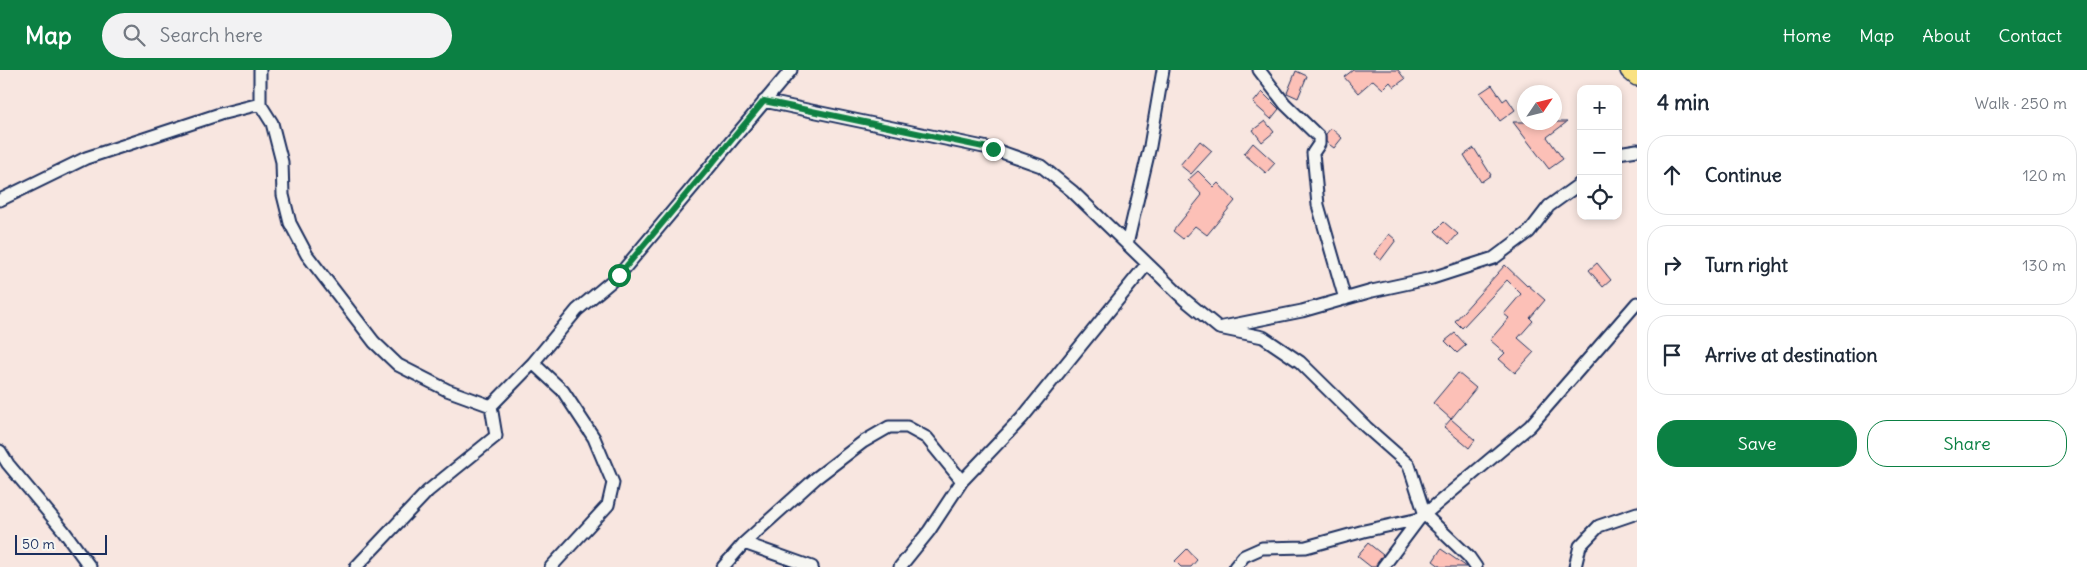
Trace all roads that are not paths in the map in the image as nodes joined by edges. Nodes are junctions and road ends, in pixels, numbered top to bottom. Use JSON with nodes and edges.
{"nodes":[{"id":1,"x":260,"y":70,"type":"edge"},
{"id":2,"x":791,"y":70,"type":"edge"},
{"id":3,"x":1163,"y":70,"type":"edge"},
{"id":4,"x":1259,"y":70,"type":"edge"},
{"id":5,"x":1630,"y":70,"type":"edge"},
{"id":6,"x":1637,"y":76,"type":"edge"},
{"id":7,"x":764,"y":101,"type":"junction"},
{"id":8,"x":260,"y":104,"type":"junction"},
{"id":9,"x":1637,"y":150,"type":"edge"},
{"id":10,"x":1622,"y":152,"type":"edge"},
{"id":11,"x":1577,"y":186,"type":"edge"},
{"id":12,"x":0,"y":200,"type":"edge"},
{"id":13,"x":1127,"y":244,"type":"junction"},
{"id":14,"x":1147,"y":264,"type":"junction"},
{"id":15,"x":1345,"y":299,"type":"junction"},
{"id":16,"x":1637,"y":302,"type":"edge"},
{"id":17,"x":1219,"y":328,"type":"junction"},
{"id":18,"x":533,"y":363,"type":"junction"},
{"id":19,"x":492,"y":406,"type":"junction"},
{"id":20,"x":0,"y":451,"type":"edge"},
{"id":21,"x":962,"y":481,"type":"junction"},
{"id":22,"x":1637,"y":513,"type":"edge"},
{"id":23,"x":1422,"y":517,"type":"junction"},
{"id":24,"x":744,"y":543,"type":"junction"},
{"id":25,"x":90,"y":567,"type":"edge"},
{"id":26,"x":356,"y":567,"type":"edge"},
{"id":27,"x":551,"y":567,"type":"edge"},
{"id":28,"x":723,"y":567,"type":"edge"},
{"id":29,"x":812,"y":567,"type":"edge"},
{"id":30,"x":900,"y":567,"type":"edge"},
{"id":31,"x":1235,"y":567,"type":"edge"},
{"id":32,"x":1383,"y":567,"type":"edge"},
{"id":33,"x":1476,"y":567,"type":"edge"},
{"id":34,"x":1575,"y":567,"type":"edge"}],
"edges":[{"from":1,"to":8,"type":"street"},
{"from":2,"to":7,"type":"street"},
{"from":3,"to":13,"type":"street"},
{"from":4,"to":15,"type":"street"},
{"from":5,"to":6,"type":"main road"},
{"from":7,"to":13,"type":"street"},
{"from":7,"to":18,"type":"street"},
{"from":8,"to":12,"type":"street"},
{"from":8,"to":19,"type":"street"},
{"from":9,"to":10,"type":"street"},
{"from":11,"to":15,"type":"street"},
{"from":13,"to":14,"type":"street"},
{"from":14,"to":17,"type":"street"},
{"from":14,"to":21,"type":"street"},
{"from":15,"to":17,"type":"street"},
{"from":16,"to":23,"type":"street"},
{"from":17,"to":23,"type":"street"},
{"from":18,"to":19,"type":"street"},
{"from":18,"to":27,"type":"street"},
{"from":19,"to":26,"type":"street"},
{"from":20,"to":25,"type":"street"},
{"from":21,"to":24,"type":"street"},
{"from":21,"to":30,"type":"street"},
{"from":22,"to":34,"type":"street"},
{"from":23,"to":31,"type":"street"},
{"from":23,"to":32,"type":"street"},
{"from":23,"to":33,"type":"street"},
{"from":24,"to":28,"type":"street"},
{"from":24,"to":29,"type":"street"}]}
